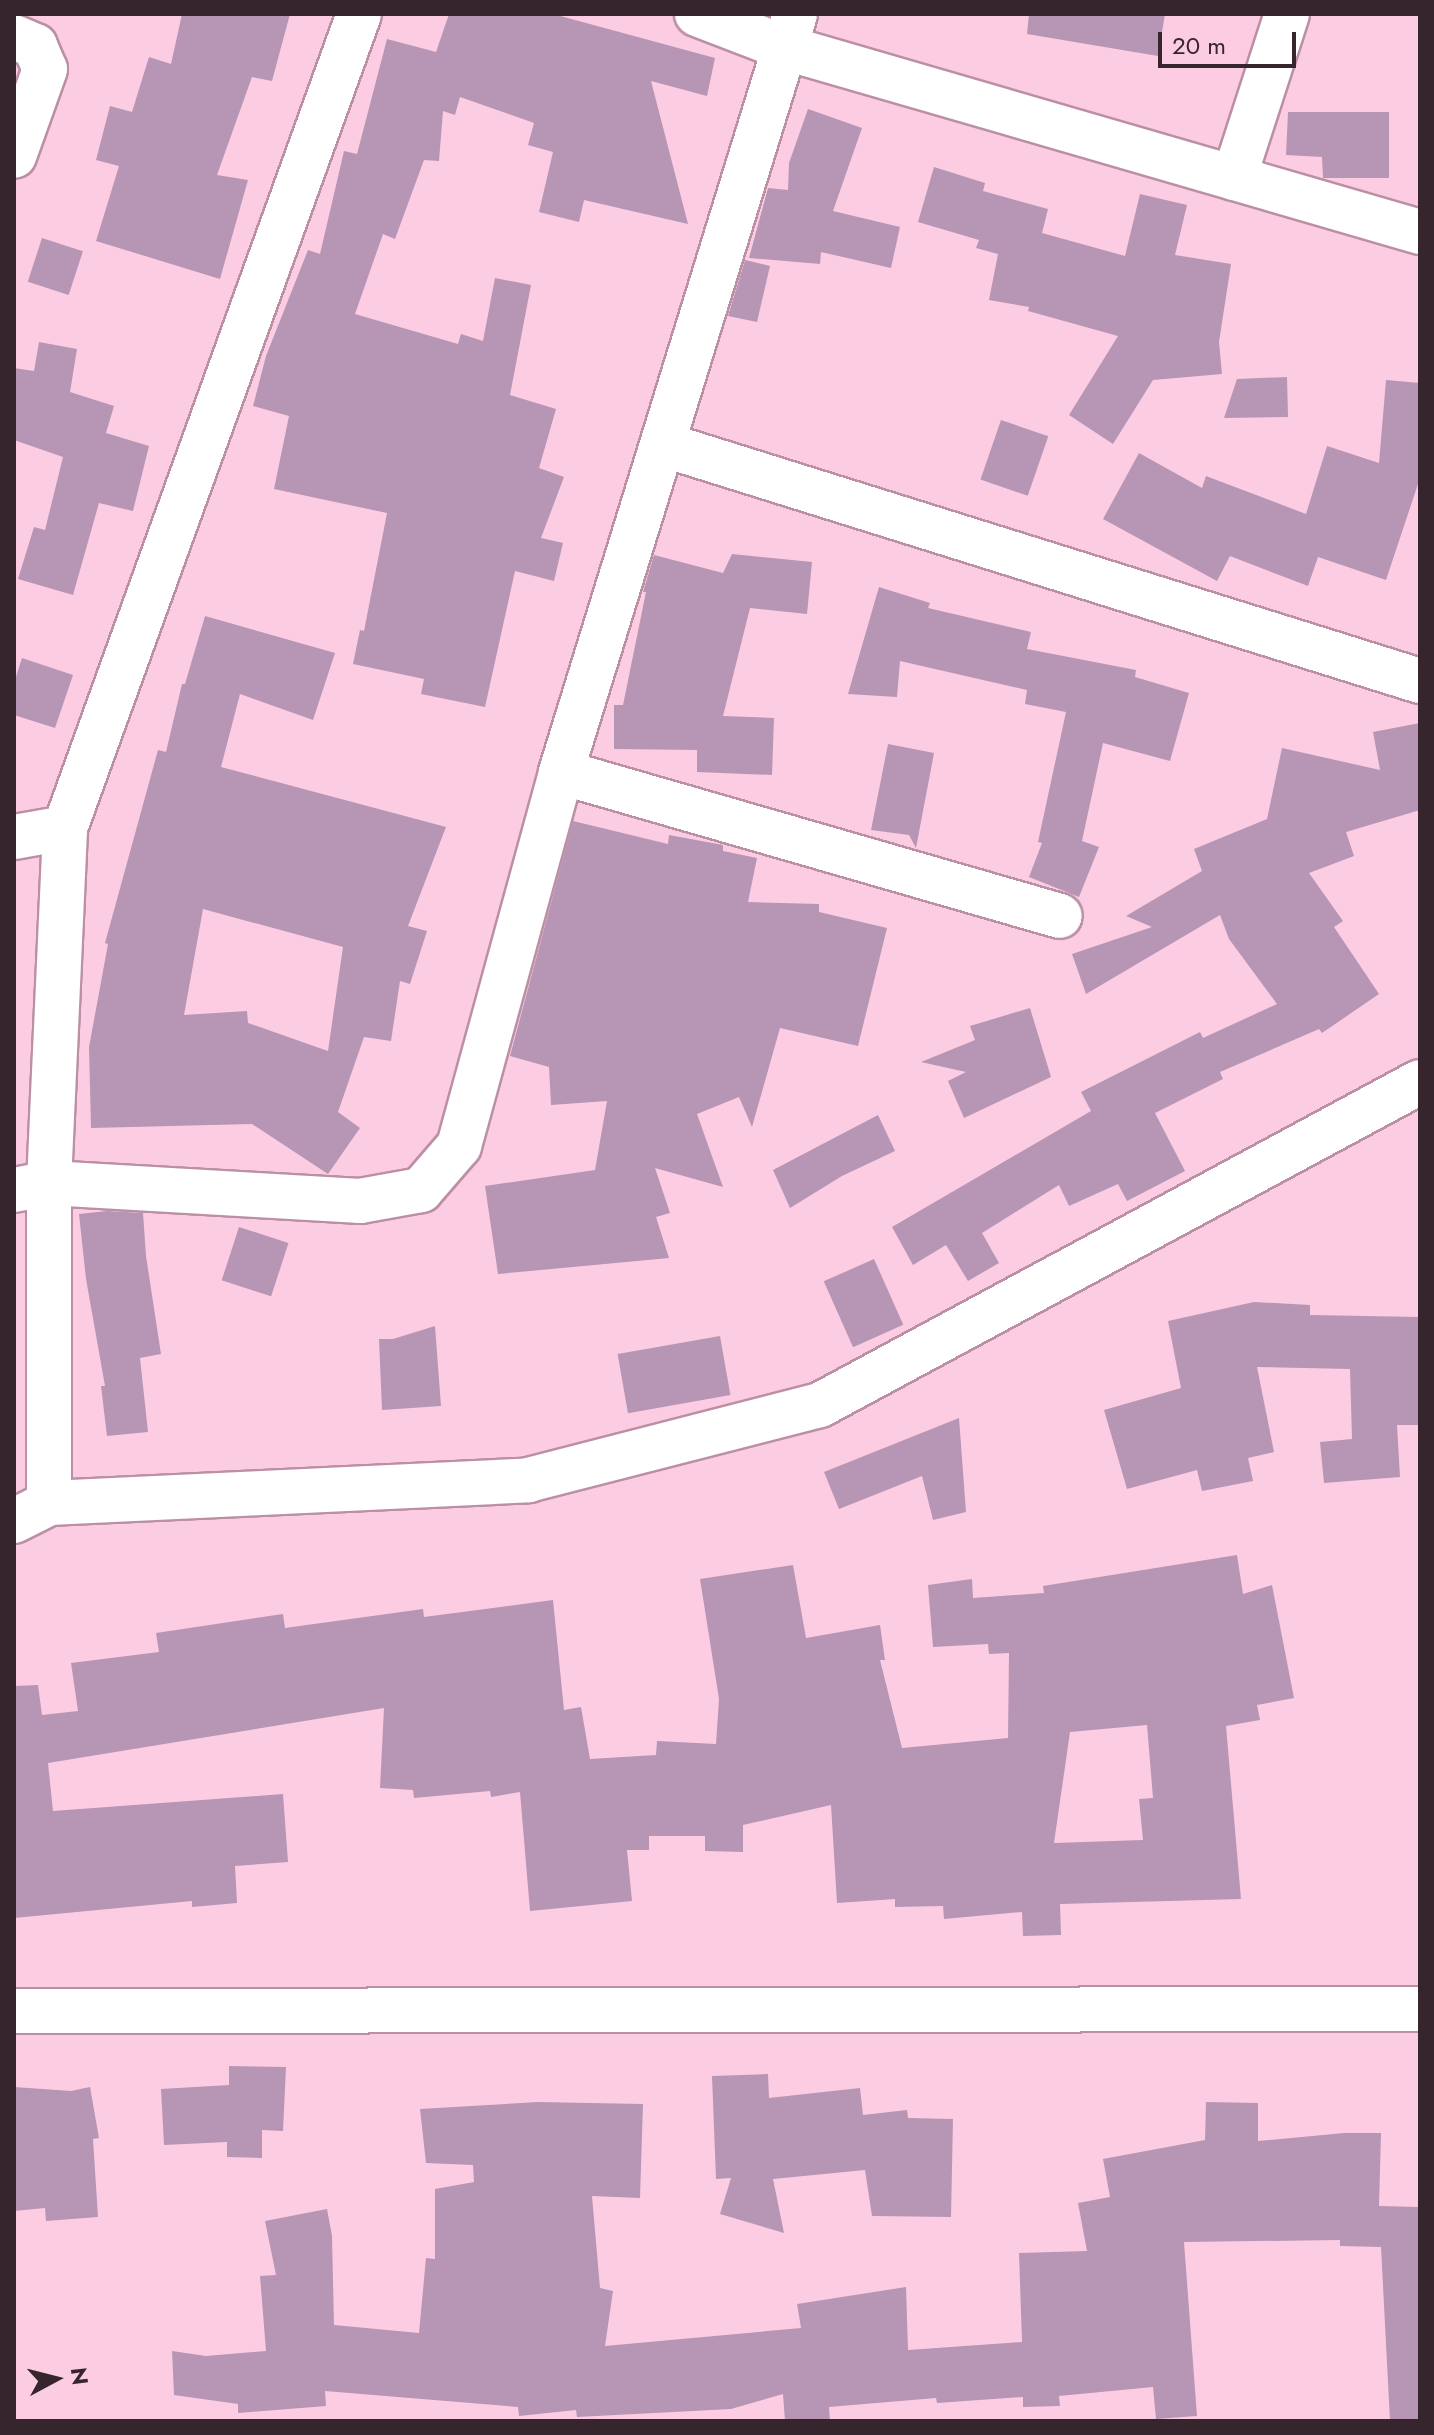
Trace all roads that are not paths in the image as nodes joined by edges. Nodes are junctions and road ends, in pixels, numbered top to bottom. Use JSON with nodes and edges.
{"nodes":[{"id":1,"x":359,"y":14,"type":"edge"},
{"id":2,"x":697,"y":14,"type":"edge"},
{"id":3,"x":1287,"y":14,"type":"edge"},
{"id":4,"x":789,"y":31,"type":"edge"},
{"id":5,"x":14,"y":37,"type":"edge"},
{"id":6,"x":14,"y":156,"type":"edge"},
{"id":7,"x":1234,"y":178,"type":"junction"},
{"id":8,"x":1420,"y":232,"type":"edge"},
{"id":9,"x":665,"y":445,"type":"junction"},
{"id":10,"x":1420,"y":681,"type":"edge"},
{"id":11,"x":561,"y":772,"type":"junction"},
{"id":12,"x":65,"y":828,"type":"junction"},
{"id":13,"x":14,"y":837,"type":"edge"},
{"id":14,"x":1060,"y":916,"type":"dead end"},
{"id":15,"x":1420,"y":1082,"type":"edge"},
{"id":16,"x":32,"y":1186,"type":"edge"},
{"id":17,"x":31,"y":1512,"type":"edge"},
{"id":18,"x":1420,"y":2009,"type":"edge"},
{"id":19,"x":14,"y":2011,"type":"edge"}],
"edges":[{"from":1,"to":12,"type":"street"},
{"from":2,"to":4,"type":"street"},
{"from":3,"to":7,"type":"street"},
{"from":4,"to":7,"type":"street"},
{"from":4,"to":9,"type":"street"},
{"from":5,"to":6,"type":"street"},
{"from":7,"to":8,"type":"street"},
{"from":9,"to":10,"type":"street"},
{"from":9,"to":11,"type":"street"},
{"from":11,"to":14,"type":"street"},
{"from":11,"to":16,"type":"street"},
{"from":12,"to":13,"type":"street"},
{"from":12,"to":16,"type":"street"},
{"from":15,"to":17,"type":"street"},
{"from":16,"to":17,"type":"street"},
{"from":18,"to":19,"type":"street"}]}
